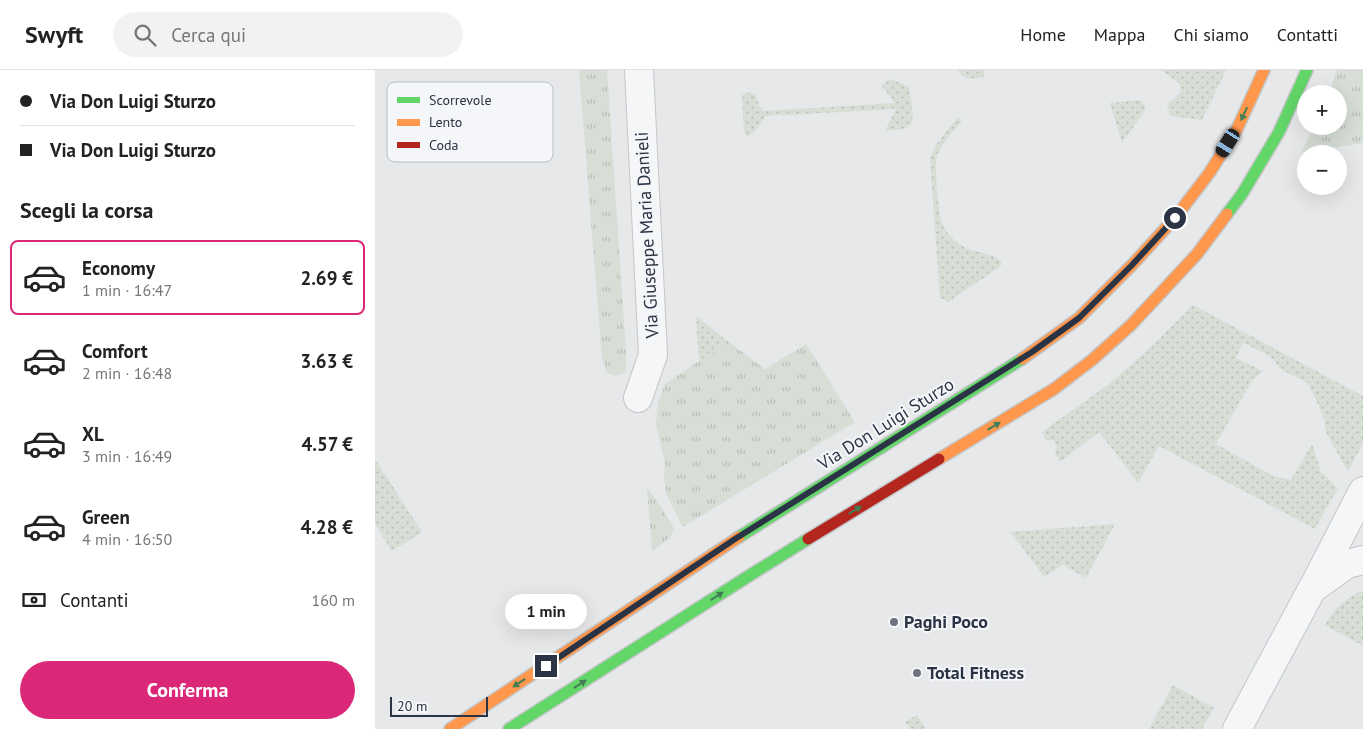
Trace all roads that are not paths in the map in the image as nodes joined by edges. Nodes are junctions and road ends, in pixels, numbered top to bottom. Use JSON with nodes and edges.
{"nodes":[{"id":1,"x":639,"y":70,"type":"edge"},
{"id":2,"x":1264,"y":70,"type":"edge"},
{"id":3,"x":1307,"y":70,"type":"edge"},
{"id":4,"x":638,"y":398,"type":"dead end"},
{"id":5,"x":1363,"y":491,"type":"edge"},
{"id":6,"x":1363,"y":560,"type":"edge"},
{"id":7,"x":1312,"y":589,"type":"junction"},
{"id":8,"x":450,"y":729,"type":"edge"},
{"id":9,"x":509,"y":729,"type":"edge"},
{"id":10,"x":1237,"y":729,"type":"edge"}],
"edges":[{"from":1,"to":4,"type":"street","name":"Via Giuseppe Maria Danieli"},
{"from":2,"to":8,"type":"street","name":"Via Don Luigi Sturzo","one_way":true},
{"from":9,"to":3,"type":"street","one_way":true},
{"from":5,"to":7,"type":"street"},
{"from":6,"to":7,"type":"street"},
{"from":7,"to":10,"type":"street"}]}
